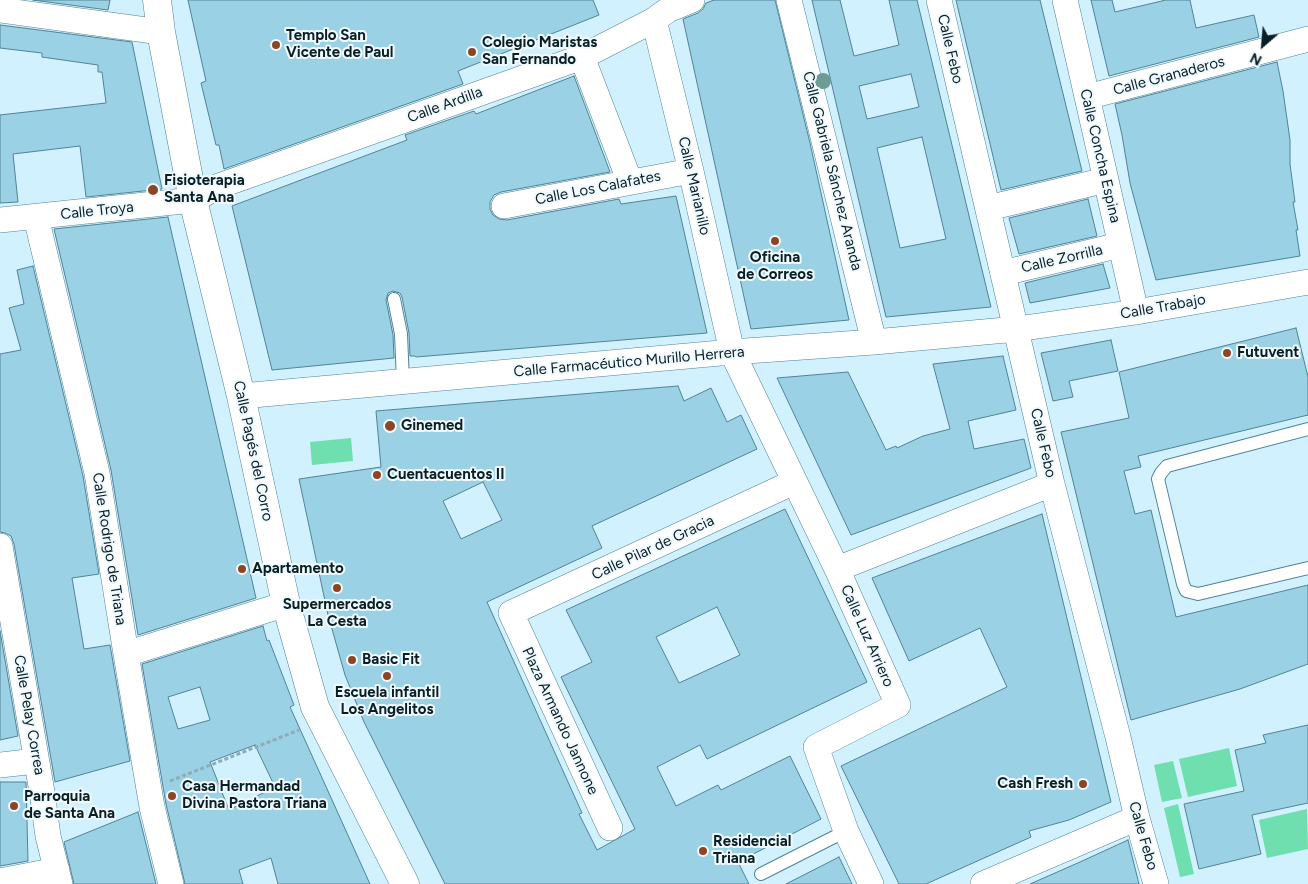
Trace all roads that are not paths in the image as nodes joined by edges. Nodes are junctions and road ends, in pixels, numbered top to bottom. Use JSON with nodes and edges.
{"nodes":[{"id":1,"x":157,"y":0,"type":"edge"},
{"id":2,"x":692,"y":0,"type":"edge"},
{"id":3,"x":789,"y":0,"type":"edge"},
{"id":4,"x":938,"y":0,"type":"edge"},
{"id":5,"x":1065,"y":0,"type":"edge"},
{"id":6,"x":0,"y":10,"type":"edge"},
{"id":7,"x":654,"y":20,"type":"junction"},
{"id":8,"x":161,"y":32,"type":"junction"},
{"id":9,"x":1308,"y":39,"type":"edge"},
{"id":10,"x":582,"y":56,"type":"junction"},
{"id":11,"x":1087,"y":98,"type":"junction"},
{"id":12,"x":691,"y":171,"type":"junction"},
{"id":13,"x":1106,"y":180,"type":"junction"},
{"id":14,"x":630,"y":182,"type":"junction"},
{"id":15,"x":193,"y":200,"type":"junction"},
{"id":16,"x":504,"y":206,"type":"dead end"},
{"id":17,"x":988,"y":208,"type":"junction"},
{"id":18,"x":36,"y":217,"type":"junction"},
{"id":19,"x":0,"y":220,"type":"edge"},
{"id":20,"x":1120,"y":245,"type":"junction"},
{"id":21,"x":1004,"y":273,"type":"junction"},
{"id":22,"x":1308,"y":282,"type":"edge"},
{"id":23,"x":394,"y":299,"type":"dead end"},
{"id":24,"x":1136,"y":312,"type":"junction"},
{"id":25,"x":1017,"y":329,"type":"junction"},
{"id":26,"x":874,"y":342,"type":"junction"},
{"id":27,"x":732,"y":352,"type":"junction"},
{"id":28,"x":403,"y":382,"type":"junction"},
{"id":29,"x":242,"y":396,"type":"junction"},
{"id":30,"x":1308,"y":430,"type":"edge"},
{"id":31,"x":794,"y":482,"type":"junction"},
{"id":32,"x":1052,"y":484,"type":"junction"},
{"id":33,"x":0,"y":546,"type":"edge"},
{"id":34,"x":1308,"y":568,"type":"edge"},
{"id":35,"x":837,"y":569,"type":"junction"},
{"id":36,"x":286,"y":604,"type":"junction"},
{"id":37,"x":511,"y":614,"type":"joint"},
{"id":38,"x":126,"y":654,"type":"junction"},
{"id":39,"x":36,"y":761,"type":"junction"},
{"id":40,"x":0,"y":766,"type":"edge"},
{"id":41,"x":1136,"y":818,"type":"junction"},
{"id":42,"x":610,"y":828,"type":"dead end"},
{"id":43,"x":846,"y":831,"type":"junction"},
{"id":44,"x":761,"y":874,"type":"dead end"},
{"id":45,"x":58,"y":877,"type":"edge"},
{"id":46,"x":0,"y":881,"type":"edge"},
{"id":47,"x":171,"y":884,"type":"edge"},
{"id":48,"x":405,"y":884,"type":"edge"},
{"id":49,"x":871,"y":884,"type":"edge"},
{"id":50,"x":983,"y":884,"type":"edge"},
{"id":51,"x":1156,"y":884,"type":"edge"}],
"edges":[{"from":1,"to":8,"type":"main road","name":"Calle Pagés del Corro"},
{"from":2,"to":7,"type":"street","name":"Calle Ardilla"},
{"from":3,"to":26,"type":"street","name":"Calle Gabriela Sánchez Aranda"},
{"from":4,"to":17,"type":"street","name":"Calle Febo"},
{"from":5,"to":11,"type":"street","name":"Calle Concha Espina"},
{"from":6,"to":8,"type":"street"},
{"from":7,"to":10,"type":"street","name":"Calle Ardilla"},
{"from":7,"to":12,"type":"street","name":"Calle Marianillo"},
{"from":8,"to":15,"type":"main road","name":"Calle Pagés del Corro"},
{"from":9,"to":11,"type":"street","name":"Calle Granaderos"},
{"from":10,"to":14,"type":"street"},
{"from":10,"to":15,"type":"street","name":"Calle Ardilla"},
{"from":11,"to":13,"type":"street","name":"Calle Concha Espina"},
{"from":12,"to":14,"type":"street","name":"Calle Los Calafates"},
{"from":12,"to":27,"type":"street","name":"Calle Marianillo"},
{"from":13,"to":17,"type":"street"},
{"from":13,"to":20,"type":"street","name":"Calle Concha Espina"},
{"from":14,"to":16,"type":"street","name":"Calle Los Calafates"},
{"from":15,"to":18,"type":"street","name":"Calle Troya"},
{"from":15,"to":29,"type":"main road","name":"Calle Pagés del Corro"},
{"from":17,"to":21,"type":"street","name":"Calle Febo"},
{"from":18,"to":19,"type":"street","name":"Calle Troya"},
{"from":18,"to":38,"type":"street","name":"Calle Rodrigo de Triana"},
{"from":20,"to":21,"type":"street","name":"Calle Zorrilla"},
{"from":20,"to":24,"type":"street","name":"Calle Concha Espina"},
{"from":21,"to":25,"type":"street","name":"Calle Febo"},
{"from":22,"to":24,"type":"street","name":"Calle Trabajo"},
{"from":23,"to":28,"type":"lane"},
{"from":24,"to":25,"type":"street","name":"Calle Trabajo"},
{"from":25,"to":26,"type":"street","name":"Calle Farmacéutico Murillo Herrera"},
{"from":25,"to":32,"type":"street","name":"Calle Febo"},
{"from":26,"to":27,"type":"street","name":"Calle Farmacéutico Murillo Herrera"},
{"from":27,"to":28,"type":"street","name":"Calle Farmacéutico Murillo Herrera"},
{"from":27,"to":31,"type":"street","name":"Calle Luz Arriero"},
{"from":28,"to":29,"type":"street","name":"Calle Farmacéutico Murillo Herrera"},
{"from":29,"to":36,"type":"main road","name":"Calle Pagés del Corro"},
{"from":30,"to":34,"type":"lane"},
{"from":31,"to":35,"type":"street","name":"Calle Luz Arriero"},
{"from":31,"to":37,"type":"street","name":"Calle Pilar de Gracia"},
{"from":32,"to":35,"type":"street"},
{"from":32,"to":41,"type":"street","name":"Calle Febo"},
{"from":33,"to":39,"type":"street","name":"Calle Pelay Correa"},
{"from":35,"to":43,"type":"street","name":"Calle Luz Arriero"},
{"from":36,"to":38,"type":"street"},
{"from":36,"to":48,"type":"main road","name":"Calle Pagés del Corro"},
{"from":37,"to":42,"type":"street","name":"Plaza Armando Jannone"},
{"from":38,"to":47,"type":"street","name":"Calle Rodrigo de Triana"},
{"from":39,"to":40,"type":"street"},
{"from":39,"to":45,"type":"street","name":"Calle Pelay Correa"},
{"from":41,"to":50,"type":"street"},
{"from":41,"to":51,"type":"street","name":"Calle Febo"},
{"from":43,"to":44,"type":"lane"},
{"from":43,"to":49,"type":"street","name":"Calle Luz Arriero"},
{"from":45,"to":46,"type":"street"}]}
